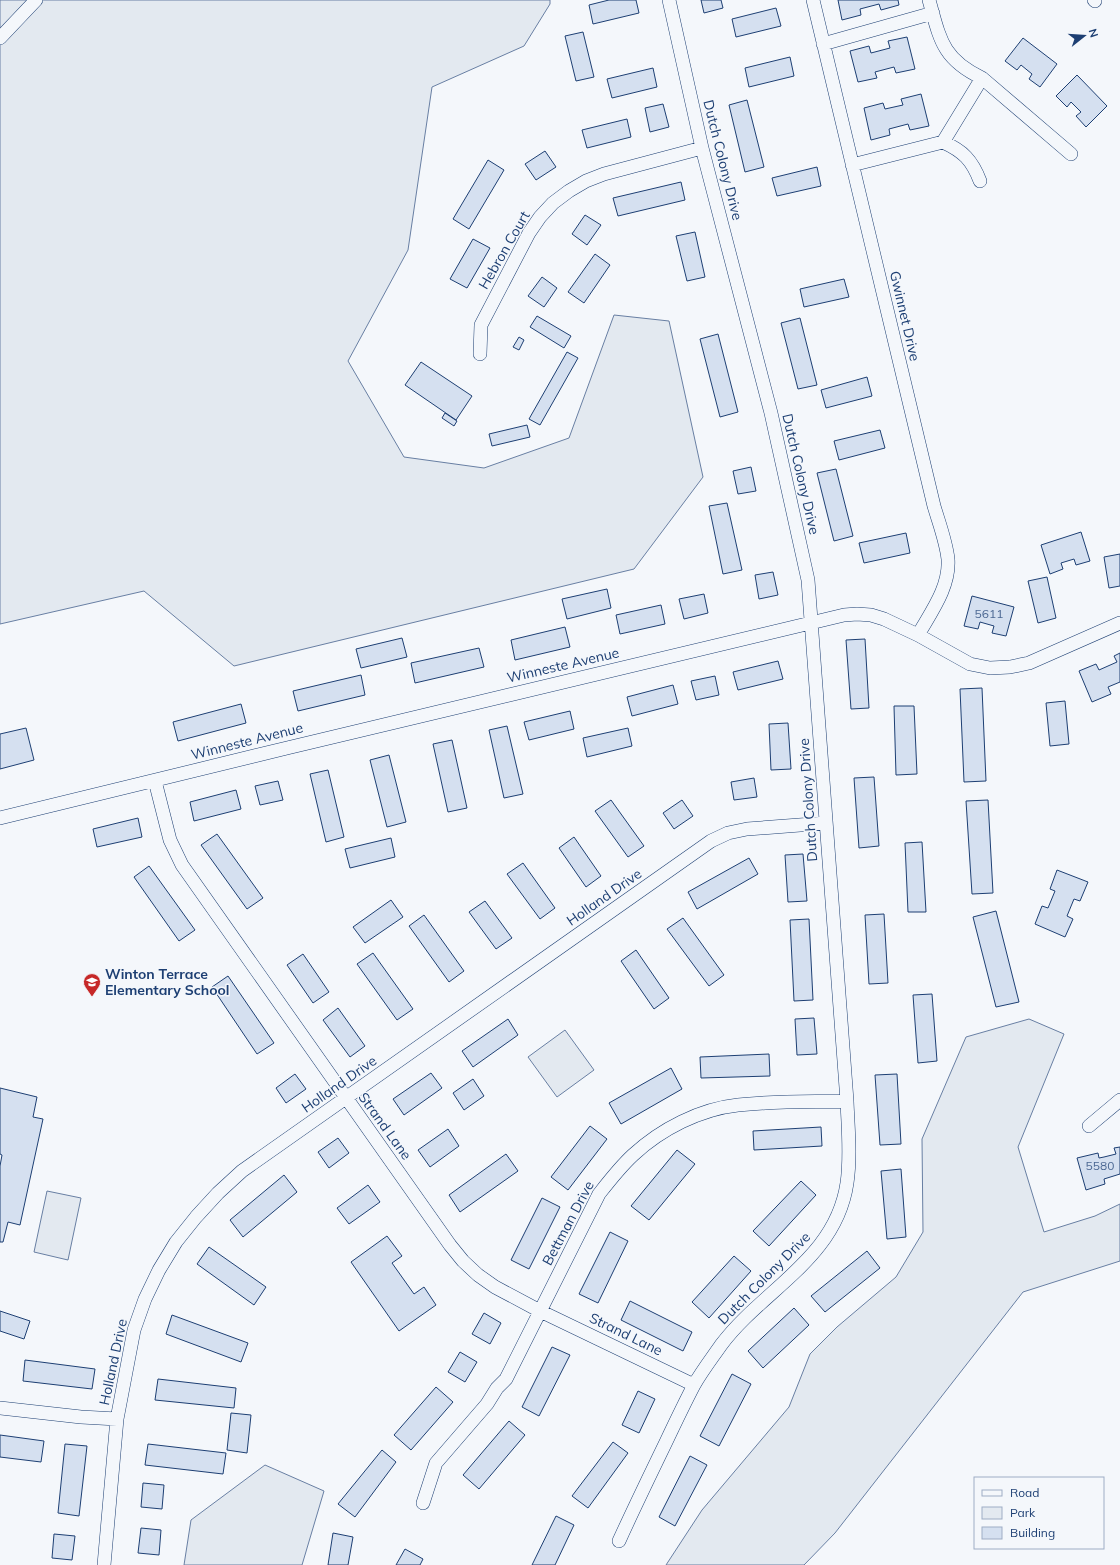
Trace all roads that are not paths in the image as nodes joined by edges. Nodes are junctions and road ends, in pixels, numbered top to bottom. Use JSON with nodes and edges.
{"nodes":[{"id":1,"x":36,"y":0,"type":"edge"},
{"id":2,"x":669,"y":0,"type":"edge"},
{"id":3,"x":813,"y":0,"type":"edge"},
{"id":4,"x":930,"y":0,"type":"edge"},
{"id":5,"x":933,"y":13,"type":"junction"},
{"id":6,"x":0,"y":38,"type":"edge"},
{"id":7,"x":823,"y":44,"type":"junction"},
{"id":8,"x":982,"y":78,"type":"junction"},
{"id":9,"x":944,"y":142,"type":"junction"},
{"id":10,"x":702,"y":148,"type":"junction"},
{"id":11,"x":1071,"y":154,"type":"dead end"},
{"id":12,"x":852,"y":165,"type":"junction"},
{"id":13,"x":980,"y":181,"type":"dead end"},
{"id":14,"x":480,"y":354,"type":"dead end"},
{"id":15,"x":811,"y":622,"type":"junction"},
{"id":16,"x":1120,"y":623,"type":"edge"},
{"id":17,"x":918,"y":635,"type":"junction"},
{"id":18,"x":155,"y":781,"type":"junction"},
{"id":19,"x":0,"y":818,"type":"edge"},
{"id":20,"x":826,"y":823,"type":"junction"},
{"id":21,"x":345,"y":1098,"type":"junction"},
{"id":22,"x":1120,"y":1100,"type":"edge"},
{"id":23,"x":847,"y":1101,"type":"junction"},
{"id":24,"x":1089,"y":1126,"type":"dead end"},
{"id":25,"x":540,"y":1311,"type":"junction"},
{"id":26,"x":694,"y":1384,"type":"junction"},
{"id":27,"x":0,"y":1408,"type":"edge"},
{"id":28,"x":117,"y":1419,"type":"junction"},
{"id":29,"x":423,"y":1503,"type":"dead end"},
{"id":30,"x":619,"y":1541,"type":"dead end"},
{"id":31,"x":104,"y":1565,"type":"edge"}],
"edges":[{"from":1,"to":6,"type":"street"},
{"from":2,"to":10,"type":"street","name":"Dutch Colony Drive"},
{"from":3,"to":7,"type":"street","name":"Gwinnet Drive"},
{"from":4,"to":5,"type":"street"},
{"from":5,"to":7,"type":"street"},
{"from":5,"to":8,"type":"street"},
{"from":7,"to":12,"type":"street","name":"Gwinnet Drive"},
{"from":8,"to":9,"type":"street"},
{"from":8,"to":11,"type":"street"},
{"from":9,"to":12,"type":"street"},
{"from":9,"to":13,"type":"street"},
{"from":10,"to":14,"type":"street","name":"Hebron Court"},
{"from":10,"to":15,"type":"street","name":"Dutch Colony Drive"},
{"from":12,"to":17,"type":"street","name":"Gwinnet Drive"},
{"from":15,"to":17,"type":"street","name":"Winneste Avenue"},
{"from":15,"to":18,"type":"street","name":"Winneste Avenue"},
{"from":15,"to":20,"type":"street","name":"Dutch Colony Drive"},
{"from":16,"to":17,"type":"street","name":"Winneste Avenue"},
{"from":18,"to":19,"type":"street","name":"Winneste Avenue"},
{"from":18,"to":21,"type":"street","name":"Strand Lane"},
{"from":20,"to":21,"type":"street","name":"Holland Drive"},
{"from":20,"to":23,"type":"street","name":"Dutch Colony Drive"},
{"from":21,"to":25,"type":"street","name":"Strand Lane"},
{"from":21,"to":28,"type":"street","name":"Holland Drive"},
{"from":22,"to":24,"type":"street"},
{"from":23,"to":25,"type":"street","name":"Bettman Drive"},
{"from":23,"to":26,"type":"street","name":"Dutch Colony Drive"},
{"from":25,"to":26,"type":"street","name":"Strand Lane"},
{"from":25,"to":29,"type":"street","name":"Bettman Drive"},
{"from":26,"to":30,"type":"street","name":"Dutch Colony Drive"},
{"from":27,"to":28,"type":"street"},
{"from":28,"to":31,"type":"street","name":"Holland Drive"}]}
